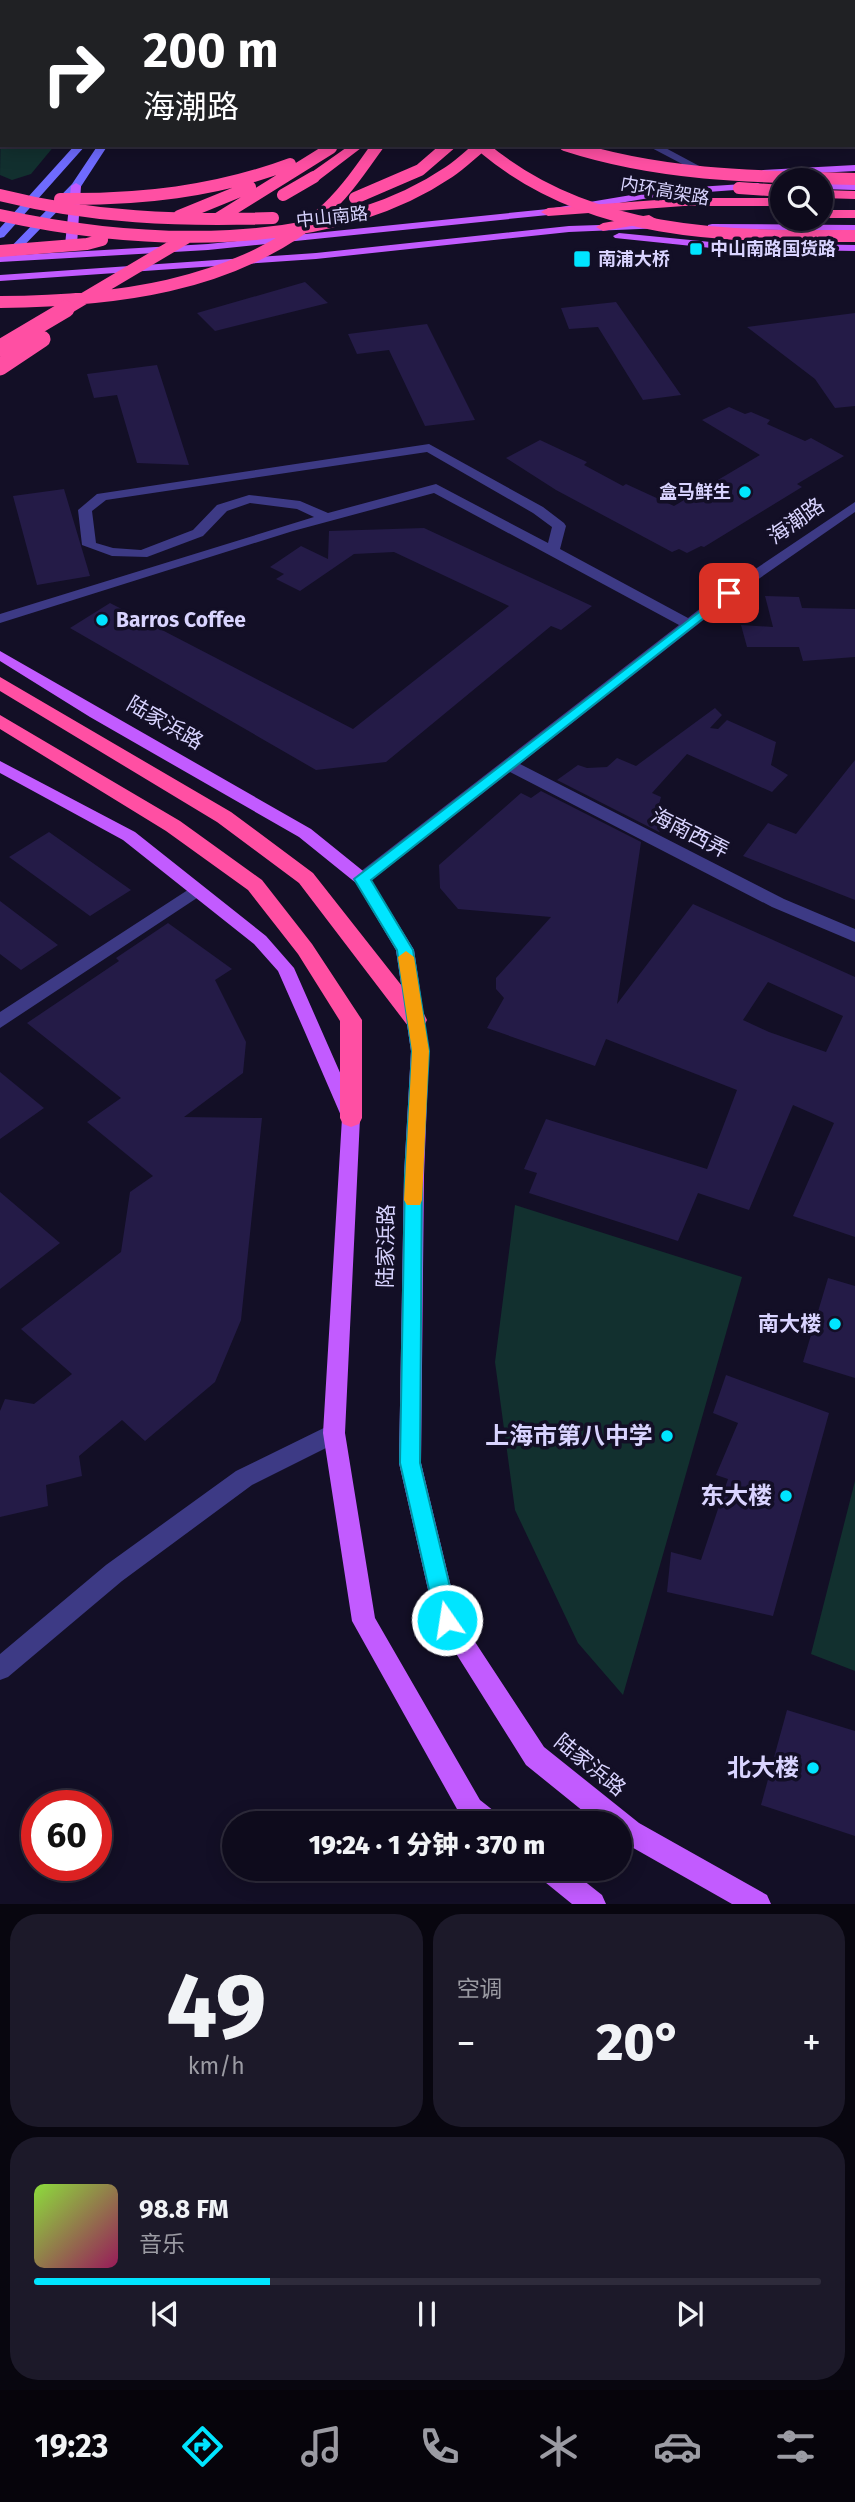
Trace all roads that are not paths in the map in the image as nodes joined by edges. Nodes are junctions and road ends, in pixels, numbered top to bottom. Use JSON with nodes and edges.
{"nodes":[{"id":1,"x":79,"y":147,"type":"edge"},
{"id":2,"x":102,"y":147,"type":"edge"},
{"id":3,"x":330,"y":147,"type":"edge"},
{"id":4,"x":330,"y":147,"type":"edge"},
{"id":5,"x":331,"y":147,"type":"edge"},
{"id":6,"x":356,"y":147,"type":"edge"},
{"id":7,"x":377,"y":147,"type":"edge"},
{"id":8,"x":448,"y":147,"type":"edge"},
{"id":9,"x":481,"y":147,"type":"edge"},
{"id":10,"x":483,"y":147,"type":"edge"},
{"id":11,"x":484,"y":147,"type":"edge"},
{"id":12,"x":554,"y":147,"type":"edge"},
{"id":13,"x":572,"y":147,"type":"edge"},
{"id":14,"x":655,"y":147,"type":"edge"},
{"id":15,"x":855,"y":168,"type":"edge"},
{"id":16,"x":721,"y":179,"type":"junction"},
{"id":17,"x":855,"y":179,"type":"edge"},
{"id":18,"x":770,"y":183,"type":"edge"},
{"id":19,"x":770,"y":185,"type":"edge"},
{"id":20,"x":76,"y":186,"type":"junction"},
{"id":21,"x":833,"y":186,"type":"edge"},
{"id":22,"x":855,"y":187,"type":"edge"},
{"id":23,"x":770,"y":190,"type":"edge"},
{"id":24,"x":667,"y":192,"type":"junction"},
{"id":25,"x":0,"y":194,"type":"edge"},
{"id":26,"x":833,"y":194,"type":"edge"},
{"id":27,"x":855,"y":195,"type":"edge"},
{"id":28,"x":770,"y":202,"type":"edge"},
{"id":29,"x":833,"y":203,"type":"edge"},
{"id":30,"x":855,"y":204,"type":"edge"},
{"id":31,"x":548,"y":212,"type":"junction"},
{"id":32,"x":770,"y":213,"type":"edge"},
{"id":33,"x":833,"y":214,"type":"edge"},
{"id":34,"x":855,"y":214,"type":"edge"},
{"id":35,"x":0,"y":215,"type":"edge"},
{"id":36,"x":855,"y":226,"type":"edge"},
{"id":37,"x":603,"y":227,"type":"junction"},
{"id":38,"x":528,"y":233,"type":"junction"},
{"id":39,"x":0,"y":235,"type":"edge"},
{"id":40,"x":855,"y":236,"type":"edge"},
{"id":41,"x":71,"y":245,"type":"junction"},
{"id":42,"x":855,"y":248,"type":"edge"},
{"id":43,"x":154,"y":250,"type":"junction"},
{"id":44,"x":1,"y":259,"type":"edge"},
{"id":45,"x":0,"y":278,"type":"edge"},
{"id":46,"x":0,"y":302,"type":"edge"},
{"id":47,"x":0,"y":348,"type":"edge"},
{"id":48,"x":0,"y":367,"type":"edge"},
{"id":49,"x":855,"y":506,"type":"edge"},
{"id":50,"x":327,"y":517,"type":"junction"},
{"id":51,"x":553,"y":550,"type":"junction"},
{"id":52,"x":0,"y":619,"type":"edge"},
{"id":53,"x":689,"y":624,"type":"junction"},
{"id":54,"x":0,"y":655,"type":"edge"},
{"id":55,"x":0,"y":683,"type":"edge"},
{"id":56,"x":0,"y":720,"type":"edge"},
{"id":57,"x":508,"y":764,"type":"junction"},
{"id":58,"x":0,"y":766,"type":"edge"},
{"id":59,"x":362,"y":879,"type":"junction"},
{"id":60,"x":197,"y":890,"type":"junction"},
{"id":61,"x":855,"y":936,"type":"edge"},
{"id":62,"x":415,"y":1020,"type":"junction"},
{"id":63,"x":0,"y":1021,"type":"edge"},
{"id":64,"x":351,"y":1118,"type":"junction"},
{"id":65,"x":334,"y":1433,"type":"junction"},
{"id":66,"x":0,"y":1669,"type":"edge"},
{"id":67,"x":474,"y":1811,"type":"edge"},
{"id":68,"x":565,"y":1881,"type":"edge"},
{"id":69,"x":593,"y":1903,"type":"edge"},
{"id":70,"x":758,"y":1903,"type":"edge"}],
"edges":[{"from":1,"to":39,"type":"main road"},
{"from":2,"to":20,"type":"main road"},
{"from":3,"to":25,"type":"highway","bridge":true},
{"from":4,"to":44,"type":"highway","bridge":true},
{"from":5,"to":47,"type":"highway","bridge":true},
{"from":6,"to":48,"type":"highway","bridge":true},
{"from":7,"to":46,"type":"highway","bridge":true},
{"from":8,"to":25,"type":"highway","bridge":true},
{"from":9,"to":35,"type":"highway","bridge":true},
{"from":10,"to":40,"type":"highway","bridge":true},
{"from":11,"to":36,"type":"highway","name":"内环高架路","bridge":true},
{"from":12,"to":23,"type":"highway","bridge":true},
{"from":13,"to":17,"type":"highway","bridge":true},
{"from":14,"to":16,"type":"street"},
{"from":15,"to":16,"type":"main road","name":"中山南路"},
{"from":16,"to":18,"type":"main road"},
{"from":16,"to":24,"type":"main road","name":"中山南路"},
{"from":19,"to":24,"type":"main road","name":"中山南路"},
{"from":20,"to":41,"type":"main road"},
{"from":20,"to":44,"type":"main road"},
{"from":21,"to":22,"type":"main road"},
{"from":24,"to":31,"type":"main road","name":"中山南路"},
{"from":26,"to":27,"type":"highway"},
{"from":28,"to":31,"type":"highway"},
{"from":29,"to":30,"type":"highway"},
{"from":31,"to":43,"type":"main road","name":"中山南路"},
{"from":32,"to":37,"type":"highway"},
{"from":33,"to":34,"type":"highway"},
{"from":36,"to":37,"type":"main road","name":"中山南路"},
{"from":37,"to":38,"type":"main road","name":"中山南路"},
{"from":38,"to":42,"type":"main road","name":"中山南路"},
{"from":38,"to":45,"type":"main road","name":"中山南路"},
{"from":41,"to":43,"type":"main road"},
{"from":41,"to":44,"type":"main road"},
{"from":43,"to":44,"type":"main road","name":"中山南路"},
{"from":49,"to":53,"type":"street","name":"海潮路"},
{"from":50,"to":51,"type":"street"},
{"from":50,"to":51,"type":"street"},
{"from":50,"to":52,"type":"street"},
{"from":51,"to":53,"type":"street"},
{"from":53,"to":57,"type":"street","name":"海潮路"},
{"from":54,"to":59,"type":"main road","name":"陆家浜路"},
{"from":55,"to":62,"type":"highway"},
{"from":56,"to":64,"type":"highway"},
{"from":57,"to":59,"type":"street","name":"海潮路"},
{"from":57,"to":61,"type":"street","name":"海南西弄"},
{"from":58,"to":60,"type":"main road","name":"陆家浜路"},
{"from":59,"to":62,"type":"main road","name":"陆家浜路"},
{"from":60,"to":63,"type":"street"},
{"from":60,"to":64,"type":"main road","name":"陆家浜路"},
{"from":62,"to":70,"type":"main road","name":"陆家浜路"},
{"from":64,"to":65,"type":"main road","name":"陆家浜路"},
{"from":65,"to":66,"type":"street"},
{"from":65,"to":67,"type":"main road","name":"陆家浜路"},
{"from":68,"to":69,"type":"main road"}]}
